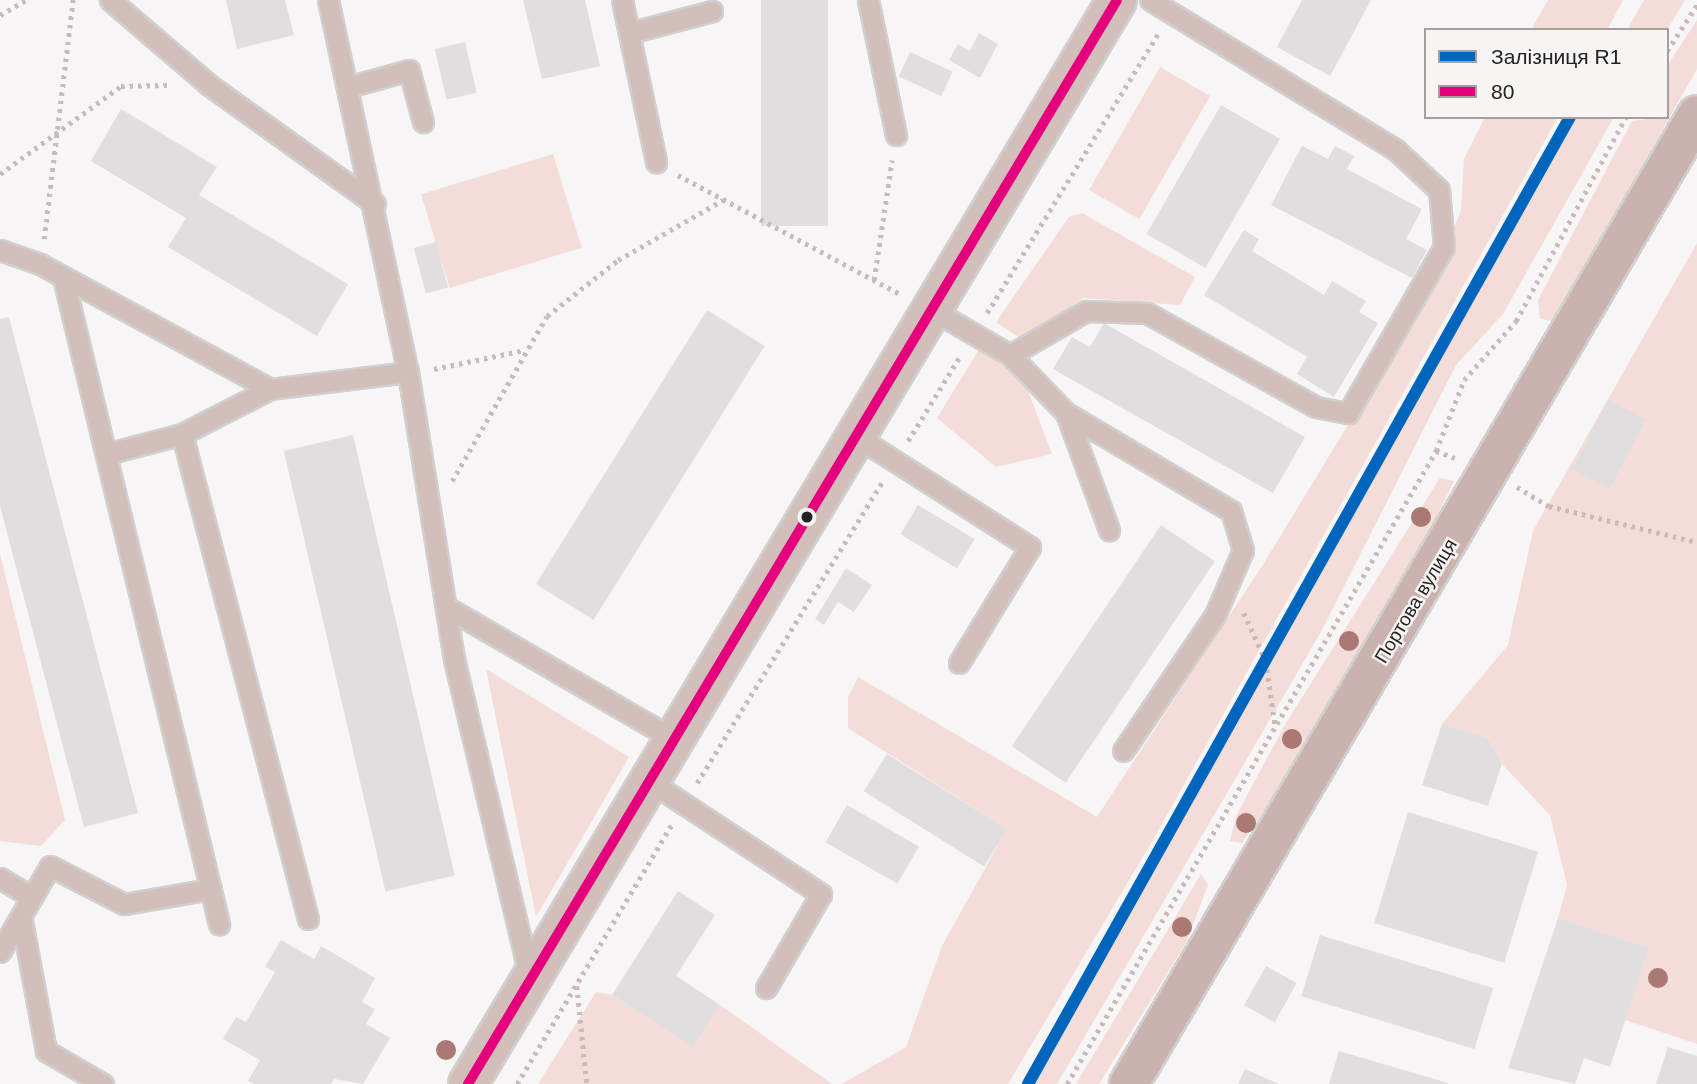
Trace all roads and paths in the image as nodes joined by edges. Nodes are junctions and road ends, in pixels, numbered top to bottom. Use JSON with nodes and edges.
{"nodes":[{"id":1,"x":26,"y":0,"type":"edge"},
{"id":2,"x":73,"y":0,"type":"edge"},
{"id":3,"x":110,"y":0,"type":"edge"},
{"id":4,"x":328,"y":0,"type":"edge"},
{"id":5,"x":622,"y":0,"type":"edge"},
{"id":6,"x":868,"y":0,"type":"edge"},
{"id":7,"x":1117,"y":0,"type":"edge"},
{"id":8,"x":1150,"y":0,"type":"edge"},
{"id":9,"x":1697,"y":5,"type":"edge"},
{"id":10,"x":712,"y":11,"type":"dead end"},
{"id":11,"x":1171,"y":13,"type":"junction"},
{"id":12,"x":0,"y":15,"type":"edge"},
{"id":13,"x":629,"y":33,"type":"junction"},
{"id":14,"x":1669,"y":48,"type":"edge"},
{"id":15,"x":209,"y":85,"type":"junction"},
{"id":16,"x":348,"y":87,"type":"junction"},
{"id":17,"x":1697,"y":115,"type":"edge"},
{"id":18,"x":1625,"y":119,"type":"edge"},
{"id":19,"x":423,"y":122,"type":"dead end"},
{"id":20,"x":58,"y":129,"type":"junction"},
{"id":21,"x":896,"y":135,"type":"joint"},
{"id":22,"x":656,"y":162,"type":"joint"},
{"id":23,"x":0,"y":174,"type":"edge"},
{"id":24,"x":723,"y":200,"type":"junction"},
{"id":25,"x":376,"y":204,"type":"junction"},
{"id":26,"x":0,"y":250,"type":"edge"},
{"id":27,"x":40,"y":264,"type":"junction"},
{"id":28,"x":63,"y":277,"type":"junction"},
{"id":29,"x":874,"y":280,"type":"junction"},
{"id":30,"x":929,"y":308,"type":"junction"},
{"id":31,"x":974,"y":334,"type":"junction"},
{"id":32,"x":526,"y":350,"type":"junction"},
{"id":33,"x":1010,"y":355,"type":"junction"},
{"id":34,"x":408,"y":372,"type":"junction"},
{"id":35,"x":270,"y":389,"type":"junction"},
{"id":36,"x":1066,"y":413,"type":"junction"},
{"id":37,"x":182,"y":434,"type":"junction"},
{"id":38,"x":854,"y":435,"type":"junction"},
{"id":39,"x":1436,"y":451,"type":"junction"},
{"id":40,"x":106,"y":454,"type":"junction"},
{"id":41,"x":895,"y":461,"type":"junction"},
{"id":42,"x":1493,"y":472,"type":"junction"},
{"id":43,"x":431,"y":524,"type":"junction"},
{"id":44,"x":1109,"y":530,"type":"dead end"},
{"id":45,"x":1697,"y":542,"type":"edge"},
{"id":46,"x":1229,"y":584,"type":"junction"},
{"id":47,"x":446,"y":607,"type":"junction"},
{"id":48,"x":959,"y":663,"type":"dead end"},
{"id":49,"x":1275,"y":725,"type":"junction"},
{"id":50,"x":674,"y":739,"type":"junction"},
{"id":51,"x":1123,"y":751,"type":"dead end"},
{"id":52,"x":649,"y":781,"type":"junction"},
{"id":53,"x":685,"y":803,"type":"junction"},
{"id":54,"x":0,"y":878,"type":"edge"},
{"id":55,"x":211,"y":889,"type":"junction"},
{"id":56,"x":32,"y":897,"type":"junction"},
{"id":57,"x":21,"y":916,"type":"junction"},
{"id":58,"x":308,"y":919,"type":"dead end"},
{"id":59,"x":219,"y":924,"type":"dead end"},
{"id":60,"x":0,"y":952,"type":"edge"},
{"id":61,"x":531,"y":982,"type":"junction"},
{"id":62,"x":577,"y":985,"type":"junction"},
{"id":63,"x":766,"y":988,"type":"dead end"},
{"id":64,"x":103,"y":1084,"type":"edge"},
{"id":65,"x":468,"y":1084,"type":"edge"},
{"id":66,"x":517,"y":1084,"type":"edge"},
{"id":67,"x":587,"y":1084,"type":"edge"},
{"id":68,"x":1067,"y":1084,"type":"edge"},
{"id":69,"x":1129,"y":1084,"type":"edge"}],
"edges":[{"from":1,"to":12,"type":"path"},
{"from":2,"to":20,"type":"path"},
{"from":3,"to":15,"type":"lane"},
{"from":4,"to":16,"type":"lane"},
{"from":5,"to":13,"type":"lane"},
{"from":6,"to":21,"type":"lane"},
{"from":7,"to":30,"type":"street"},
{"from":8,"to":11,"type":"lane"},
{"from":9,"to":14,"type":"path"},
{"from":10,"to":13,"type":"lane"},
{"from":11,"to":31,"type":"path"},
{"from":11,"to":33,"type":"lane"},
{"from":13,"to":22,"type":"lane"},
{"from":15,"to":20,"type":"path"},
{"from":15,"to":25,"type":"lane"},
{"from":16,"to":19,"type":"lane"},
{"from":16,"to":25,"type":"lane"},
{"from":17,"to":42,"type":"main road","name":"Портова вулиця"},
{"from":18,"to":39,"type":"path"},
{"from":20,"to":23,"type":"path"},
{"from":20,"to":27,"type":"path"},
{"from":21,"to":29,"type":"path"},
{"from":22,"to":24,"type":"path"},
{"from":24,"to":29,"type":"path"},
{"from":24,"to":32,"type":"path"},
{"from":25,"to":34,"type":"lane"},
{"from":26,"to":27,"type":"lane"},
{"from":27,"to":28,"type":"lane"},
{"from":28,"to":35,"type":"lane"},
{"from":28,"to":40,"type":"lane"},
{"from":29,"to":30,"type":"path"},
{"from":30,"to":31,"type":"lane"},
{"from":30,"to":38,"type":"street"},
{"from":31,"to":33,"type":"lane"},
{"from":31,"to":41,"type":"path"},
{"from":32,"to":34,"type":"path"},
{"from":32,"to":43,"type":"path"},
{"from":33,"to":36,"type":"lane"},
{"from":34,"to":35,"type":"lane"},
{"from":34,"to":43,"type":"lane"},
{"from":35,"to":37,"type":"lane"},
{"from":36,"to":44,"type":"lane"},
{"from":36,"to":46,"type":"lane"},
{"from":37,"to":40,"type":"lane"},
{"from":37,"to":58,"type":"lane"},
{"from":38,"to":41,"type":"lane"},
{"from":38,"to":50,"type":"street"},
{"from":39,"to":42,"type":"path"},
{"from":39,"to":49,"type":"path"},
{"from":40,"to":55,"type":"lane"},
{"from":41,"to":48,"type":"lane"},
{"from":41,"to":53,"type":"path"},
{"from":42,"to":45,"type":"path"},
{"from":42,"to":69,"type":"main road","name":"Портова вулиця"},
{"from":43,"to":47,"type":"lane"},
{"from":46,"to":49,"type":"path"},
{"from":46,"to":51,"type":"lane"},
{"from":47,"to":50,"type":"lane"},
{"from":47,"to":61,"type":"lane"},
{"from":49,"to":68,"type":"path"},
{"from":50,"to":52,"type":"street"},
{"from":52,"to":53,"type":"lane"},
{"from":52,"to":61,"type":"street"},
{"from":53,"to":62,"type":"path"},
{"from":53,"to":63,"type":"lane"},
{"from":54,"to":56,"type":"lane"},
{"from":55,"to":56,"type":"lane"},
{"from":55,"to":59,"type":"lane"},
{"from":56,"to":57,"type":"lane"},
{"from":57,"to":60,"type":"lane"},
{"from":57,"to":64,"type":"lane"},
{"from":61,"to":65,"type":"street"},
{"from":62,"to":66,"type":"path"},
{"from":62,"to":67,"type":"path"}]}
